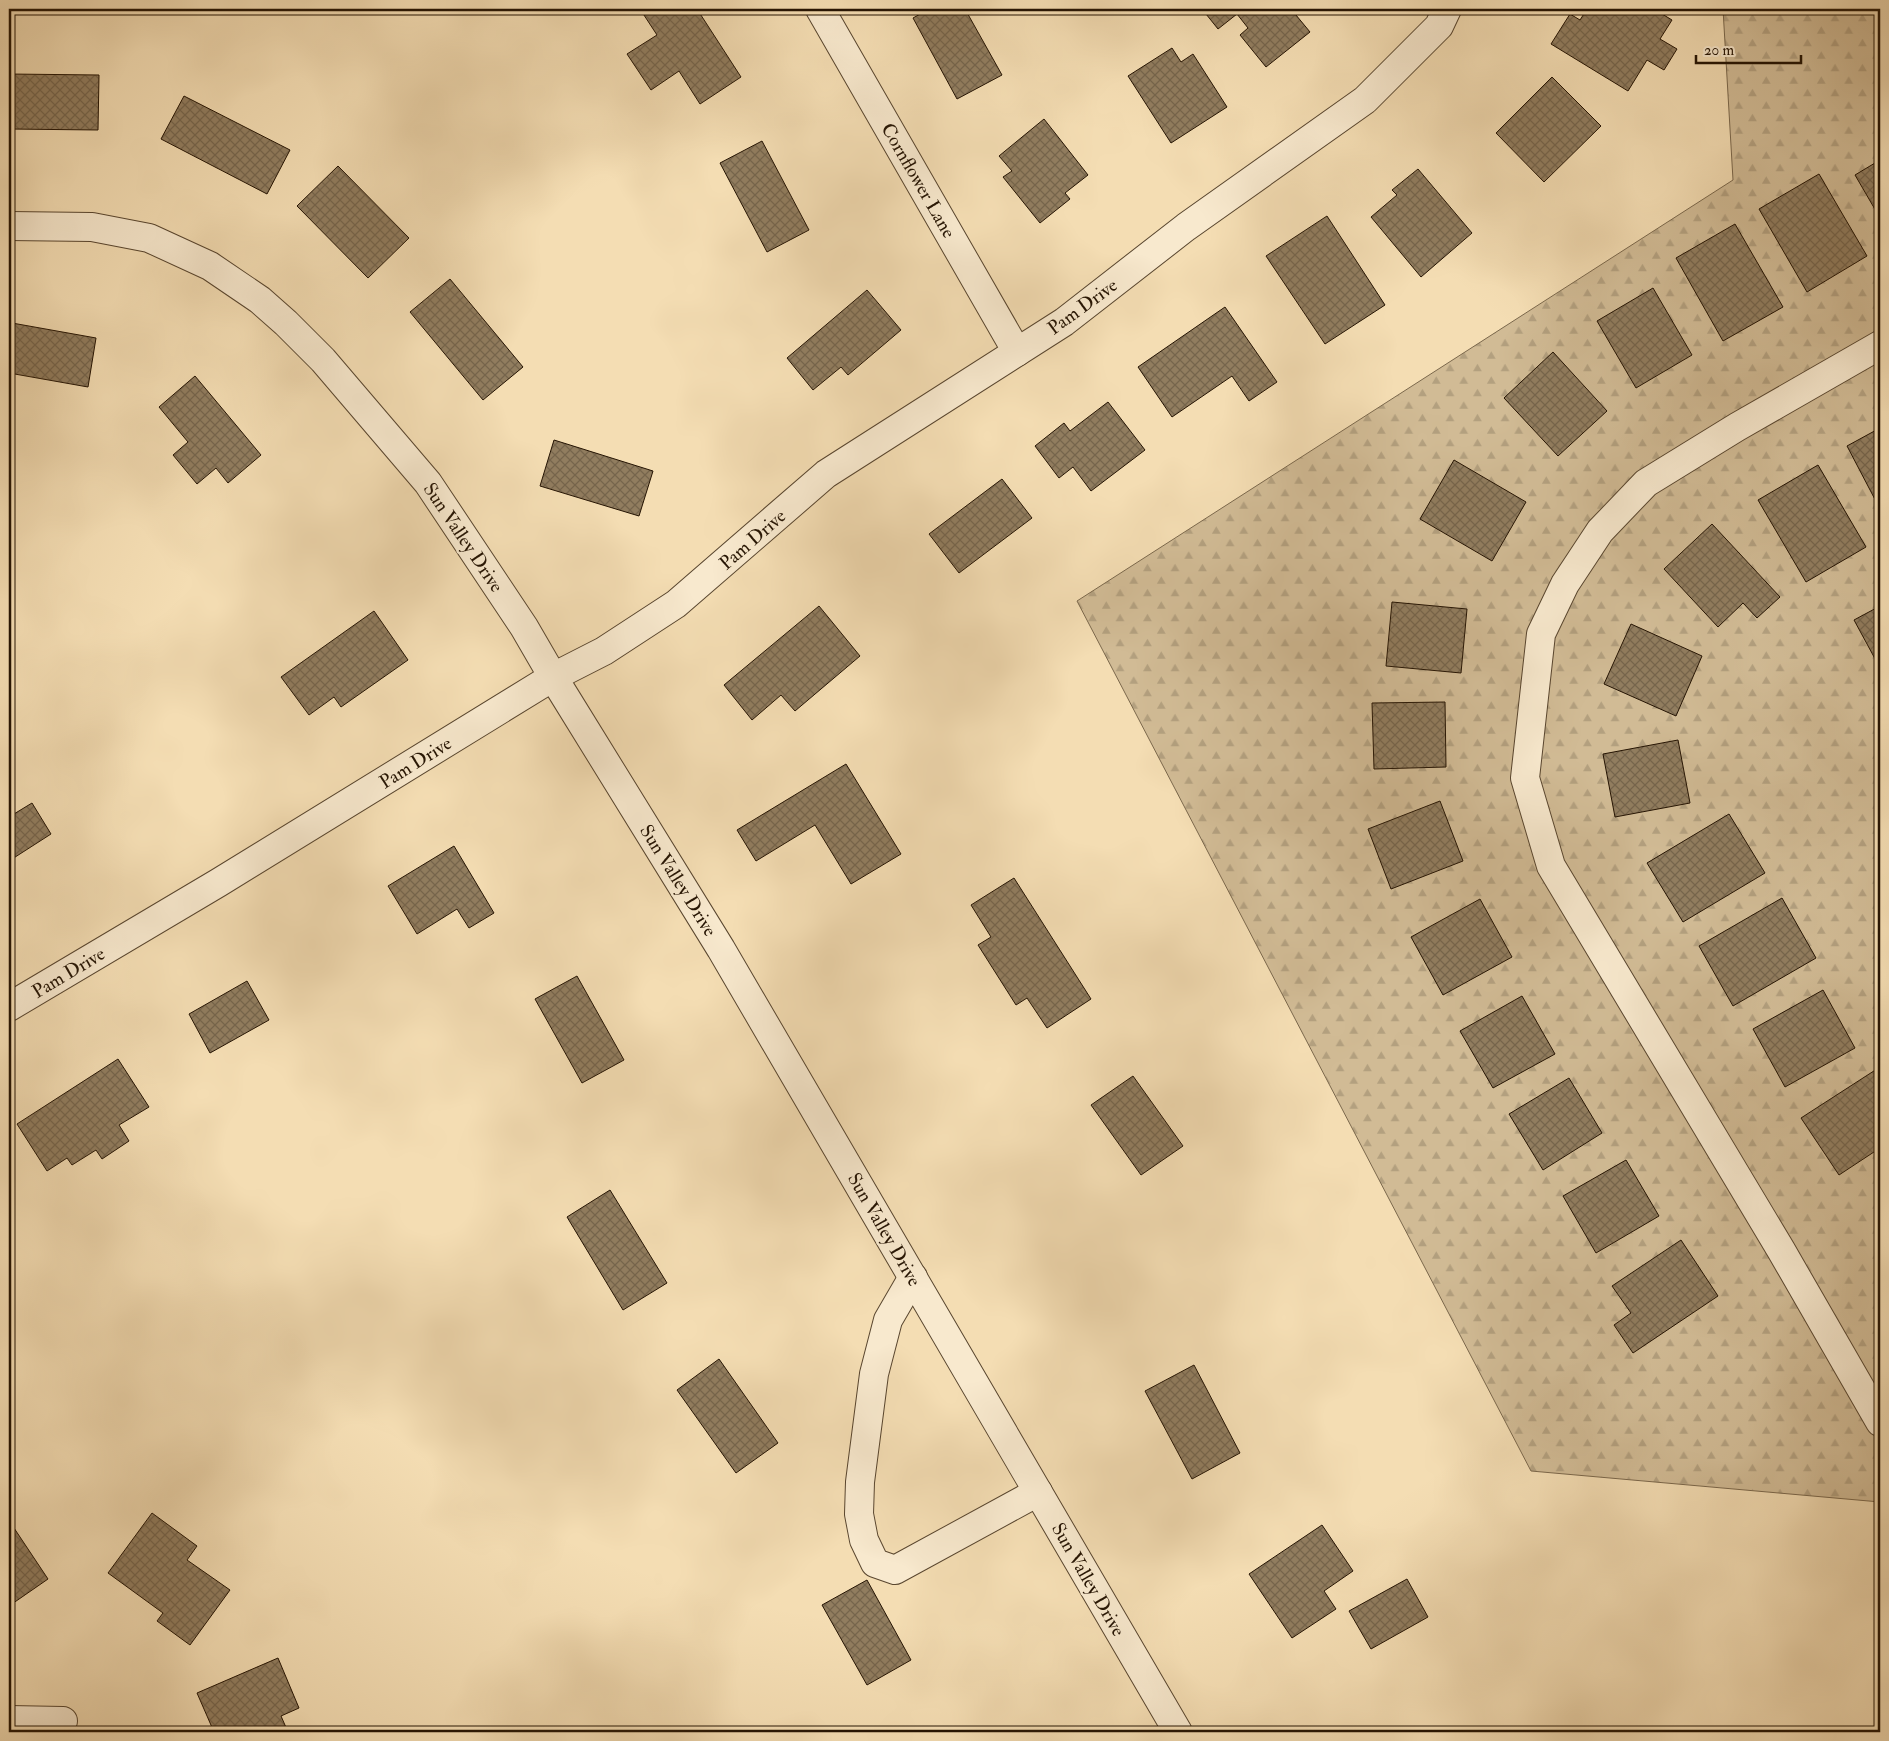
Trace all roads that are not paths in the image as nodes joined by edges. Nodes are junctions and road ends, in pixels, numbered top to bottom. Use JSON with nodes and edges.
{"nodes":[{"id":1,"x":820,"y":9,"type":"edge"},
{"id":2,"x":1447,"y":9,"type":"edge"},
{"id":3,"x":9,"y":226,"type":"edge"},
{"id":4,"x":1880,"y":345,"type":"edge"},
{"id":5,"x":1017,"y":352,"type":"junction"},
{"id":6,"x":553,"y":677,"type":"junction"},
{"id":7,"x":9,"y":1007,"type":"edge"},
{"id":8,"x":913,"y":1278,"type":"junction"},
{"id":9,"x":1880,"y":1422,"type":"edge"},
{"id":10,"x":1038,"y":1492,"type":"junction"},
{"id":11,"x":9,"y":1720,"type":"edge"},
{"id":12,"x":63,"y":1721,"type":"dead end"},
{"id":13,"x":1178,"y":1732,"type":"edge"}],
"edges":[{"from":1,"to":5,"type":"street","name":"Cornflower Lane"},
{"from":2,"to":5,"type":"street","name":"Pam Drive"},
{"from":3,"to":6,"type":"street","name":"Sun Valley Drive"},
{"from":4,"to":9,"type":"street"},
{"from":5,"to":6,"type":"street","name":"Pam Drive"},
{"from":6,"to":7,"type":"street","name":"Pam Drive"},
{"from":6,"to":8,"type":"street","name":"Sun Valley Drive"},
{"from":8,"to":10,"type":"street","name":"Sun Valley Drive"},
{"from":8,"to":10,"type":"street"},
{"from":10,"to":13,"type":"street","name":"Sun Valley Drive"},
{"from":11,"to":12,"type":"street"}]}
